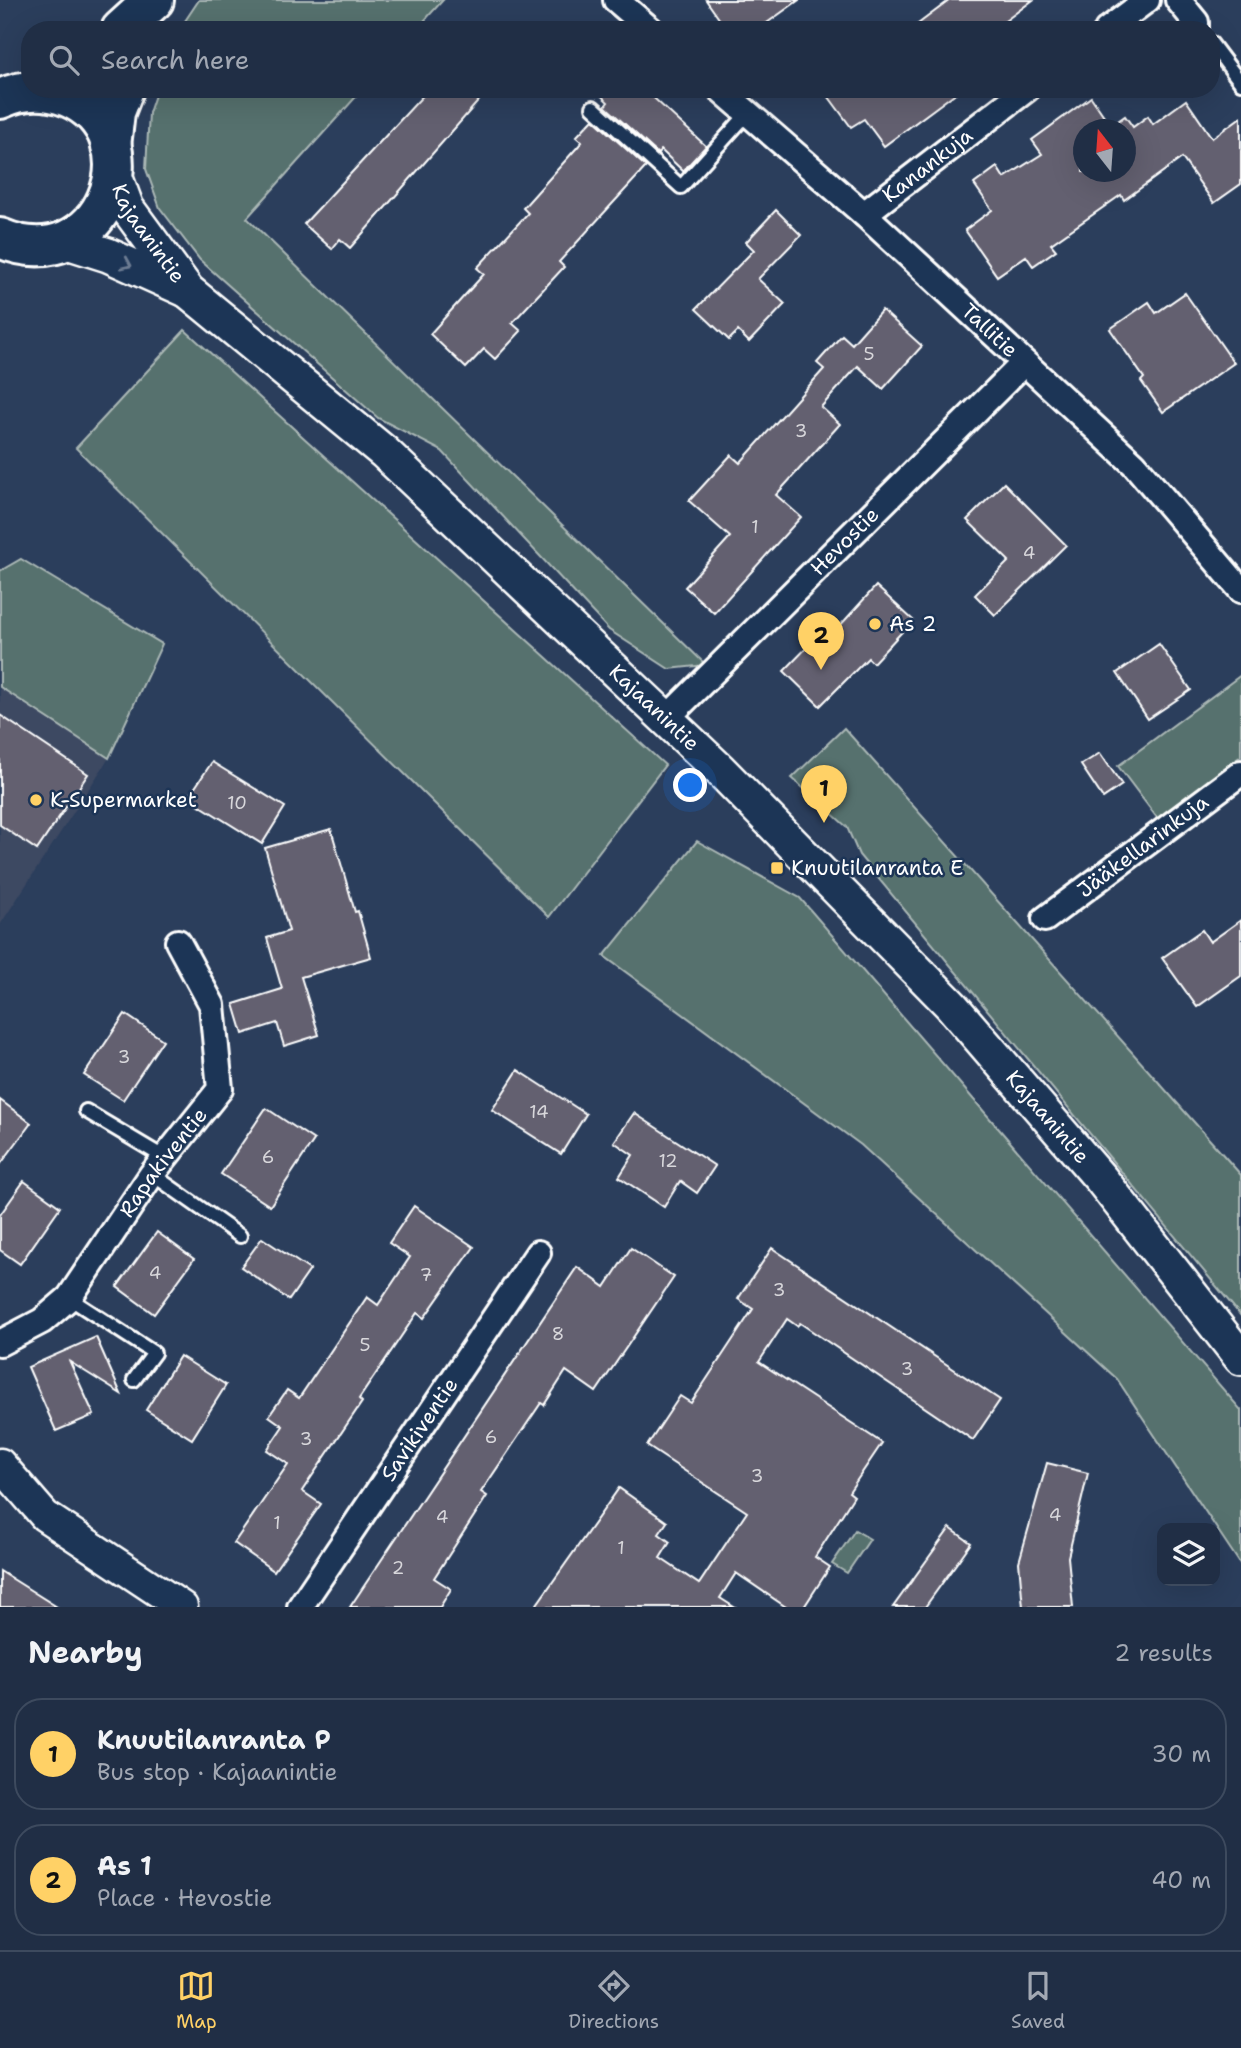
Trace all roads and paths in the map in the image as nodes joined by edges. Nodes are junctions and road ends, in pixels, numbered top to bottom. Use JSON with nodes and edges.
{"nodes":[{"id":1,"x":157,"y":0,"type":"edge"},
{"id":2,"x":616,"y":0,"type":"edge"},
{"id":3,"x":1147,"y":0,"type":"edge"},
{"id":4,"x":1178,"y":0,"type":"edge"},
{"id":5,"x":132,"y":21,"type":"edge"},
{"id":6,"x":150,"y":21,"type":"edge"},
{"id":7,"x":640,"y":21,"type":"edge"},
{"id":8,"x":1119,"y":21,"type":"edge"},
{"id":9,"x":1194,"y":21,"type":"edge"},
{"id":10,"x":1220,"y":55,"type":"edge"},
{"id":11,"x":1241,"y":83,"type":"edge"},
{"id":12,"x":69,"y":98,"type":"edge"},
{"id":13,"x":120,"y":98,"type":"edge"},
{"id":14,"x":730,"y":98,"type":"edge"},
{"id":15,"x":1015,"y":98,"type":"edge"},
{"id":16,"x":593,"y":107,"type":"dead end"},
{"id":17,"x":748,"y":113,"type":"junction"},
{"id":18,"x":113,"y":160,"type":"junction"},
{"id":19,"x":864,"y":214,"type":"junction"},
{"id":20,"x":64,"y":242,"type":"junction"},
{"id":21,"x":8,"y":248,"type":"edge"},
{"id":22,"x":188,"y":291,"type":"junction"},
{"id":23,"x":1023,"y":364,"type":"junction"},
{"id":24,"x":1241,"y":590,"type":"edge"},
{"id":25,"x":666,"y":719,"type":"junction"},
{"id":26,"x":1241,"y":773,"type":"edge"},
{"id":27,"x":1045,"y":919,"type":"dead end"},
{"id":28,"x":178,"y":942,"type":"dead end"},
{"id":29,"x":86,"y":1111,"type":"dead end"},
{"id":30,"x":159,"y":1166,"type":"junction"},
{"id":31,"x":240,"y":1236,"type":"dead end"},
{"id":32,"x":538,"y":1253,"type":"dead end"},
{"id":33,"x":69,"y":1298,"type":"junction"},
{"id":34,"x":0,"y":1343,"type":"edge"},
{"id":35,"x":1241,"y":1358,"type":"edge"},
{"id":36,"x":134,"y":1380,"type":"dead end"},
{"id":37,"x":0,"y":1464,"type":"edge"},
{"id":38,"x":182,"y":1607,"type":"edge"},
{"id":39,"x":300,"y":1607,"type":"edge"}],
"edges":[{"from":1,"to":5,"type":"main road"},
{"from":1,"to":6,"type":"main road"},
{"from":2,"to":7,"type":"street"},
{"from":3,"to":8,"type":"street"},
{"from":4,"to":9,"type":"street"},
{"from":10,"to":11,"type":"lane"},
{"from":12,"to":18,"type":"main road"},
{"from":13,"to":18,"type":"main road"},
{"from":14,"to":17,"type":"street","name":"Tallitie"},
{"from":15,"to":19,"type":"street","name":"Kanankuja"},
{"from":16,"to":17,"type":"lane"},
{"from":17,"to":19,"type":"street","name":"Tallitie"},
{"from":18,"to":20,"type":"main road"},
{"from":18,"to":22,"type":"main road","name":"Kajaanintie"},
{"from":19,"to":23,"type":"street","name":"Tallitie"},
{"from":20,"to":21,"type":"main road"},
{"from":20,"to":22,"type":"main road","name":"Kajaanintie","one_way":true},
{"from":22,"to":25,"type":"main road","name":"Kajaanintie"},
{"from":23,"to":24,"type":"street","name":"Tallitie"},
{"from":23,"to":25,"type":"street","name":"Hevostie"},
{"from":25,"to":35,"type":"main road","name":"Kajaanintie"},
{"from":26,"to":27,"type":"street","name":"Jääkellarinkuja"},
{"from":28,"to":30,"type":"street","name":"Rapakiventie"},
{"from":29,"to":30,"type":"lane"},
{"from":30,"to":31,"type":"lane"},
{"from":30,"to":33,"type":"street","name":"Rapakiventie"},
{"from":32,"to":39,"type":"street","name":"Savikiventie"},
{"from":33,"to":34,"type":"street","name":"Rapakiventie"},
{"from":33,"to":36,"type":"lane"},
{"from":37,"to":38,"type":"street"}]}
